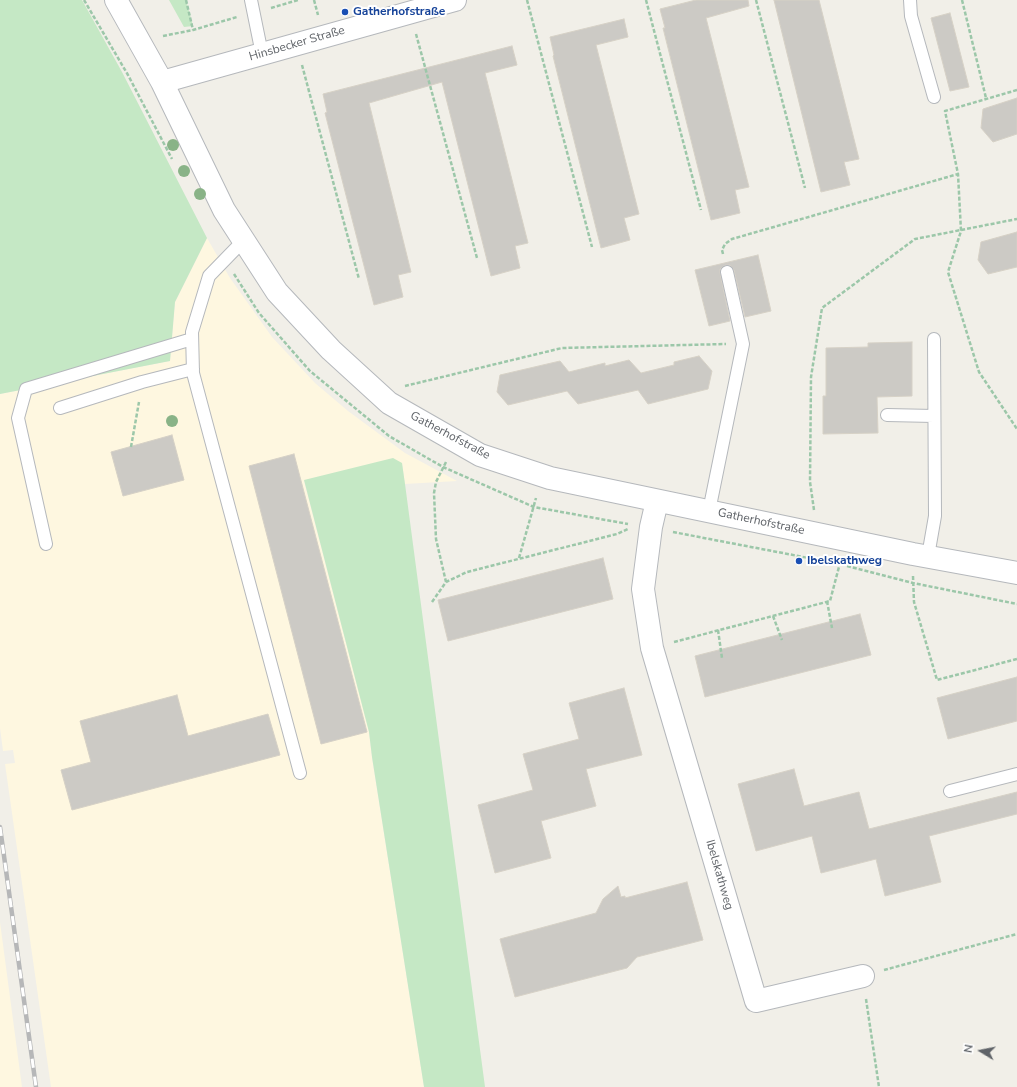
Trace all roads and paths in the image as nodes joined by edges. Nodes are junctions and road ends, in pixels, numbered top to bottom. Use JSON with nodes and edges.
{"nodes":[{"id":1,"x":84,"y":0,"type":"edge"},
{"id":2,"x":116,"y":0,"type":"edge"},
{"id":3,"x":186,"y":0,"type":"edge"},
{"id":4,"x":251,"y":0,"type":"edge"},
{"id":5,"x":298,"y":0,"type":"edge"},
{"id":6,"x":455,"y":0,"type":"edge"},
{"id":7,"x":527,"y":0,"type":"edge"},
{"id":8,"x":646,"y":0,"type":"edge"},
{"id":9,"x":756,"y":0,"type":"edge"},
{"id":10,"x":910,"y":0,"type":"edge"},
{"id":11,"x":962,"y":0,"type":"edge"},
{"id":12,"x":410,"y":12,"type":"junction"},
{"id":13,"x":253,"y":13,"type":"junction"},
{"id":14,"x":193,"y":30,"type":"junction"},
{"id":15,"x":139,"y":41,"type":"junction"},
{"id":16,"x":297,"y":44,"type":"junction"},
{"id":17,"x":262,"y":54,"type":"junction"},
{"id":18,"x":162,"y":82,"type":"junction"},
{"id":19,"x":1017,"y":90,"type":"edge"},
{"id":20,"x":934,"y":97,"type":"dead end"},
{"id":21,"x":986,"y":98,"type":"junction"},
{"id":22,"x":174,"y":164,"type":"dead end"},
{"id":23,"x":958,"y":174,"type":"junction"},
{"id":24,"x":806,"y":188,"type":"dead end"},
{"id":25,"x":700,"y":210,"type":"dead end"},
{"id":26,"x":1017,"y":219,"type":"edge"},
{"id":27,"x":961,"y":231,"type":"junction"},
{"id":28,"x":244,"y":240,"type":"junction"},
{"id":29,"x":592,"y":247,"type":"dead end"},
{"id":30,"x":477,"y":258,"type":"dead end"},
{"id":31,"x":224,"y":260,"type":"junction"},
{"id":32,"x":727,"y":272,"type":"joint"},
{"id":33,"x":359,"y":280,"type":"dead end"},
{"id":34,"x":192,"y":339,"type":"junction"},
{"id":35,"x":934,"y":339,"type":"dead end"},
{"id":36,"x":743,"y":344,"type":"junction"},
{"id":37,"x":193,"y":369,"type":"junction"},
{"id":38,"x":142,"y":382,"type":"junction"},
{"id":39,"x":378,"y":392,"type":"junction"},
{"id":40,"x":60,"y":408,"type":"dead end"},
{"id":41,"x":887,"y":415,"type":"dead end"},
{"id":42,"x":934,"y":416,"type":"junction"},
{"id":43,"x":1017,"y":430,"type":"edge"},
{"id":44,"x":457,"y":442,"type":"junction"},
{"id":45,"x":131,"y":447,"type":"dead end"},
{"id":46,"x":443,"y":467,"type":"junction"},
{"id":47,"x":657,"y":501,"type":"junction"},
{"id":48,"x":533,"y":509,"type":"dead end"},
{"id":49,"x":709,"y":511,"type":"junction"},
{"id":50,"x":643,"y":526,"type":"junction"},
{"id":51,"x":817,"y":533,"type":"junction"},
{"id":52,"x":847,"y":540,"type":"junction"},
{"id":53,"x":46,"y":544,"type":"dead end"},
{"id":54,"x":920,"y":555,"type":"junction"},
{"id":55,"x":518,"y":558,"type":"junction"},
{"id":56,"x":825,"y":561,"type":"dead end"},
{"id":57,"x":832,"y":562,"type":"dead end"},
{"id":58,"x":840,"y":564,"type":"junction"},
{"id":59,"x":1017,"y":573,"type":"edge"},
{"id":60,"x":446,"y":582,"type":"junction"},
{"id":61,"x":913,"y":583,"type":"junction"},
{"id":62,"x":432,"y":602,"type":"dead end"},
{"id":63,"x":827,"y":602,"type":"junction"},
{"id":64,"x":1017,"y":604,"type":"edge"},
{"id":65,"x":773,"y":616,"type":"junction"},
{"id":66,"x":832,"y":628,"type":"dead end"},
{"id":67,"x":718,"y":630,"type":"junction"},
{"id":68,"x":782,"y":640,"type":"dead end"},
{"id":69,"x":652,"y":648,"type":"junction"},
{"id":70,"x":722,"y":658,"type":"dead end"},
{"id":71,"x":1017,"y":659,"type":"edge"},
{"id":72,"x":300,"y":773,"type":"dead end"},
{"id":73,"x":1017,"y":774,"type":"edge"},
{"id":74,"x":950,"y":791,"type":"dead end"},
{"id":75,"x":1017,"y":934,"type":"edge"},
{"id":76,"x":863,"y":976,"type":"junction"},
{"id":77,"x":879,"y":1087,"type":"edge"}],
"edges":[{"from":1,"to":22,"type":"path"},
{"from":2,"to":15,"type":"street","name":"Gatherhofstraße"},
{"from":3,"to":14,"type":"path"},
{"from":4,"to":13,"type":"lane"},
{"from":5,"to":13,"type":"path"},
{"from":6,"to":12,"type":"street","name":"Hinsbecker Straße"},
{"from":7,"to":29,"type":"path"},
{"from":8,"to":25,"type":"path"},
{"from":9,"to":24,"type":"path"},
{"from":10,"to":20,"type":"lane"},
{"from":11,"to":21,"type":"path"},
{"from":12,"to":16,"type":"street","name":"Hinsbecker Straße"},
{"from":12,"to":30,"type":"path"},
{"from":13,"to":14,"type":"path"},
{"from":13,"to":17,"type":"lane"},
{"from":14,"to":15,"type":"path"},
{"from":15,"to":18,"type":"street","name":"Gatherhofstraße"},
{"from":16,"to":17,"type":"street","name":"Hinsbecker Straße"},
{"from":16,"to":33,"type":"path"},
{"from":17,"to":18,"type":"street","name":"Hinsbecker Straße"},
{"from":18,"to":28,"type":"street","name":"Gatherhofstraße"},
{"from":19,"to":21,"type":"path"},
{"from":21,"to":23,"type":"path"},
{"from":23,"to":27,"type":"path"},
{"from":23,"to":32,"type":"path"},
{"from":26,"to":27,"type":"path"},
{"from":27,"to":43,"type":"path"},
{"from":27,"to":51,"type":"path"},
{"from":28,"to":31,"type":"lane"},
{"from":28,"to":39,"type":"street","name":"Gatherhofstraße"},
{"from":31,"to":34,"type":"lane"},
{"from":31,"to":46,"type":"path"},
{"from":32,"to":36,"type":"lane"},
{"from":34,"to":37,"type":"lane"},
{"from":34,"to":53,"type":"lane"},
{"from":35,"to":42,"type":"lane"},
{"from":36,"to":39,"type":"path"},
{"from":36,"to":49,"type":"lane"},
{"from":37,"to":38,"type":"lane"},
{"from":37,"to":72,"type":"lane"},
{"from":38,"to":40,"type":"lane"},
{"from":38,"to":45,"type":"path"},
{"from":39,"to":44,"type":"street","name":"Gatherhofstraße"},
{"from":41,"to":42,"type":"lane"},
{"from":42,"to":54,"type":"lane"},
{"from":44,"to":46,"type":"path"},
{"from":44,"to":47,"type":"street","name":"Gatherhofstraße"},
{"from":46,"to":50,"type":"path"},
{"from":46,"to":60,"type":"path"},
{"from":47,"to":49,"type":"street","name":"Gatherhofstraße"},
{"from":47,"to":50,"type":"street","name":"Ibelskathweg"},
{"from":48,"to":55,"type":"path"},
{"from":49,"to":51,"type":"street","name":"Gatherhofstraße"},
{"from":50,"to":55,"type":"path"},
{"from":50,"to":56,"type":"path"},
{"from":50,"to":69,"type":"street","name":"Ibelskathweg"},
{"from":51,"to":52,"type":"street","name":"Gatherhofstraße"},
{"from":52,"to":54,"type":"street","name":"Gatherhofstraße"},
{"from":52,"to":58,"type":"path"},
{"from":54,"to":59,"type":"street","name":"Gatherhofstraße"},
{"from":54,"to":61,"type":"path"},
{"from":55,"to":60,"type":"path"},
{"from":57,"to":58,"type":"path"},
{"from":58,"to":61,"type":"path"},
{"from":58,"to":63,"type":"path"},
{"from":60,"to":62,"type":"path"},
{"from":61,"to":64,"type":"path"},
{"from":61,"to":71,"type":"path"},
{"from":63,"to":65,"type":"path"},
{"from":63,"to":66,"type":"path"},
{"from":65,"to":67,"type":"path"},
{"from":65,"to":68,"type":"path"},
{"from":67,"to":69,"type":"path"},
{"from":67,"to":70,"type":"path"},
{"from":69,"to":76,"type":"street","name":"Ibelskathweg"},
{"from":73,"to":74,"type":"lane"},
{"from":75,"to":76,"type":"path"},
{"from":76,"to":77,"type":"path"}]}
